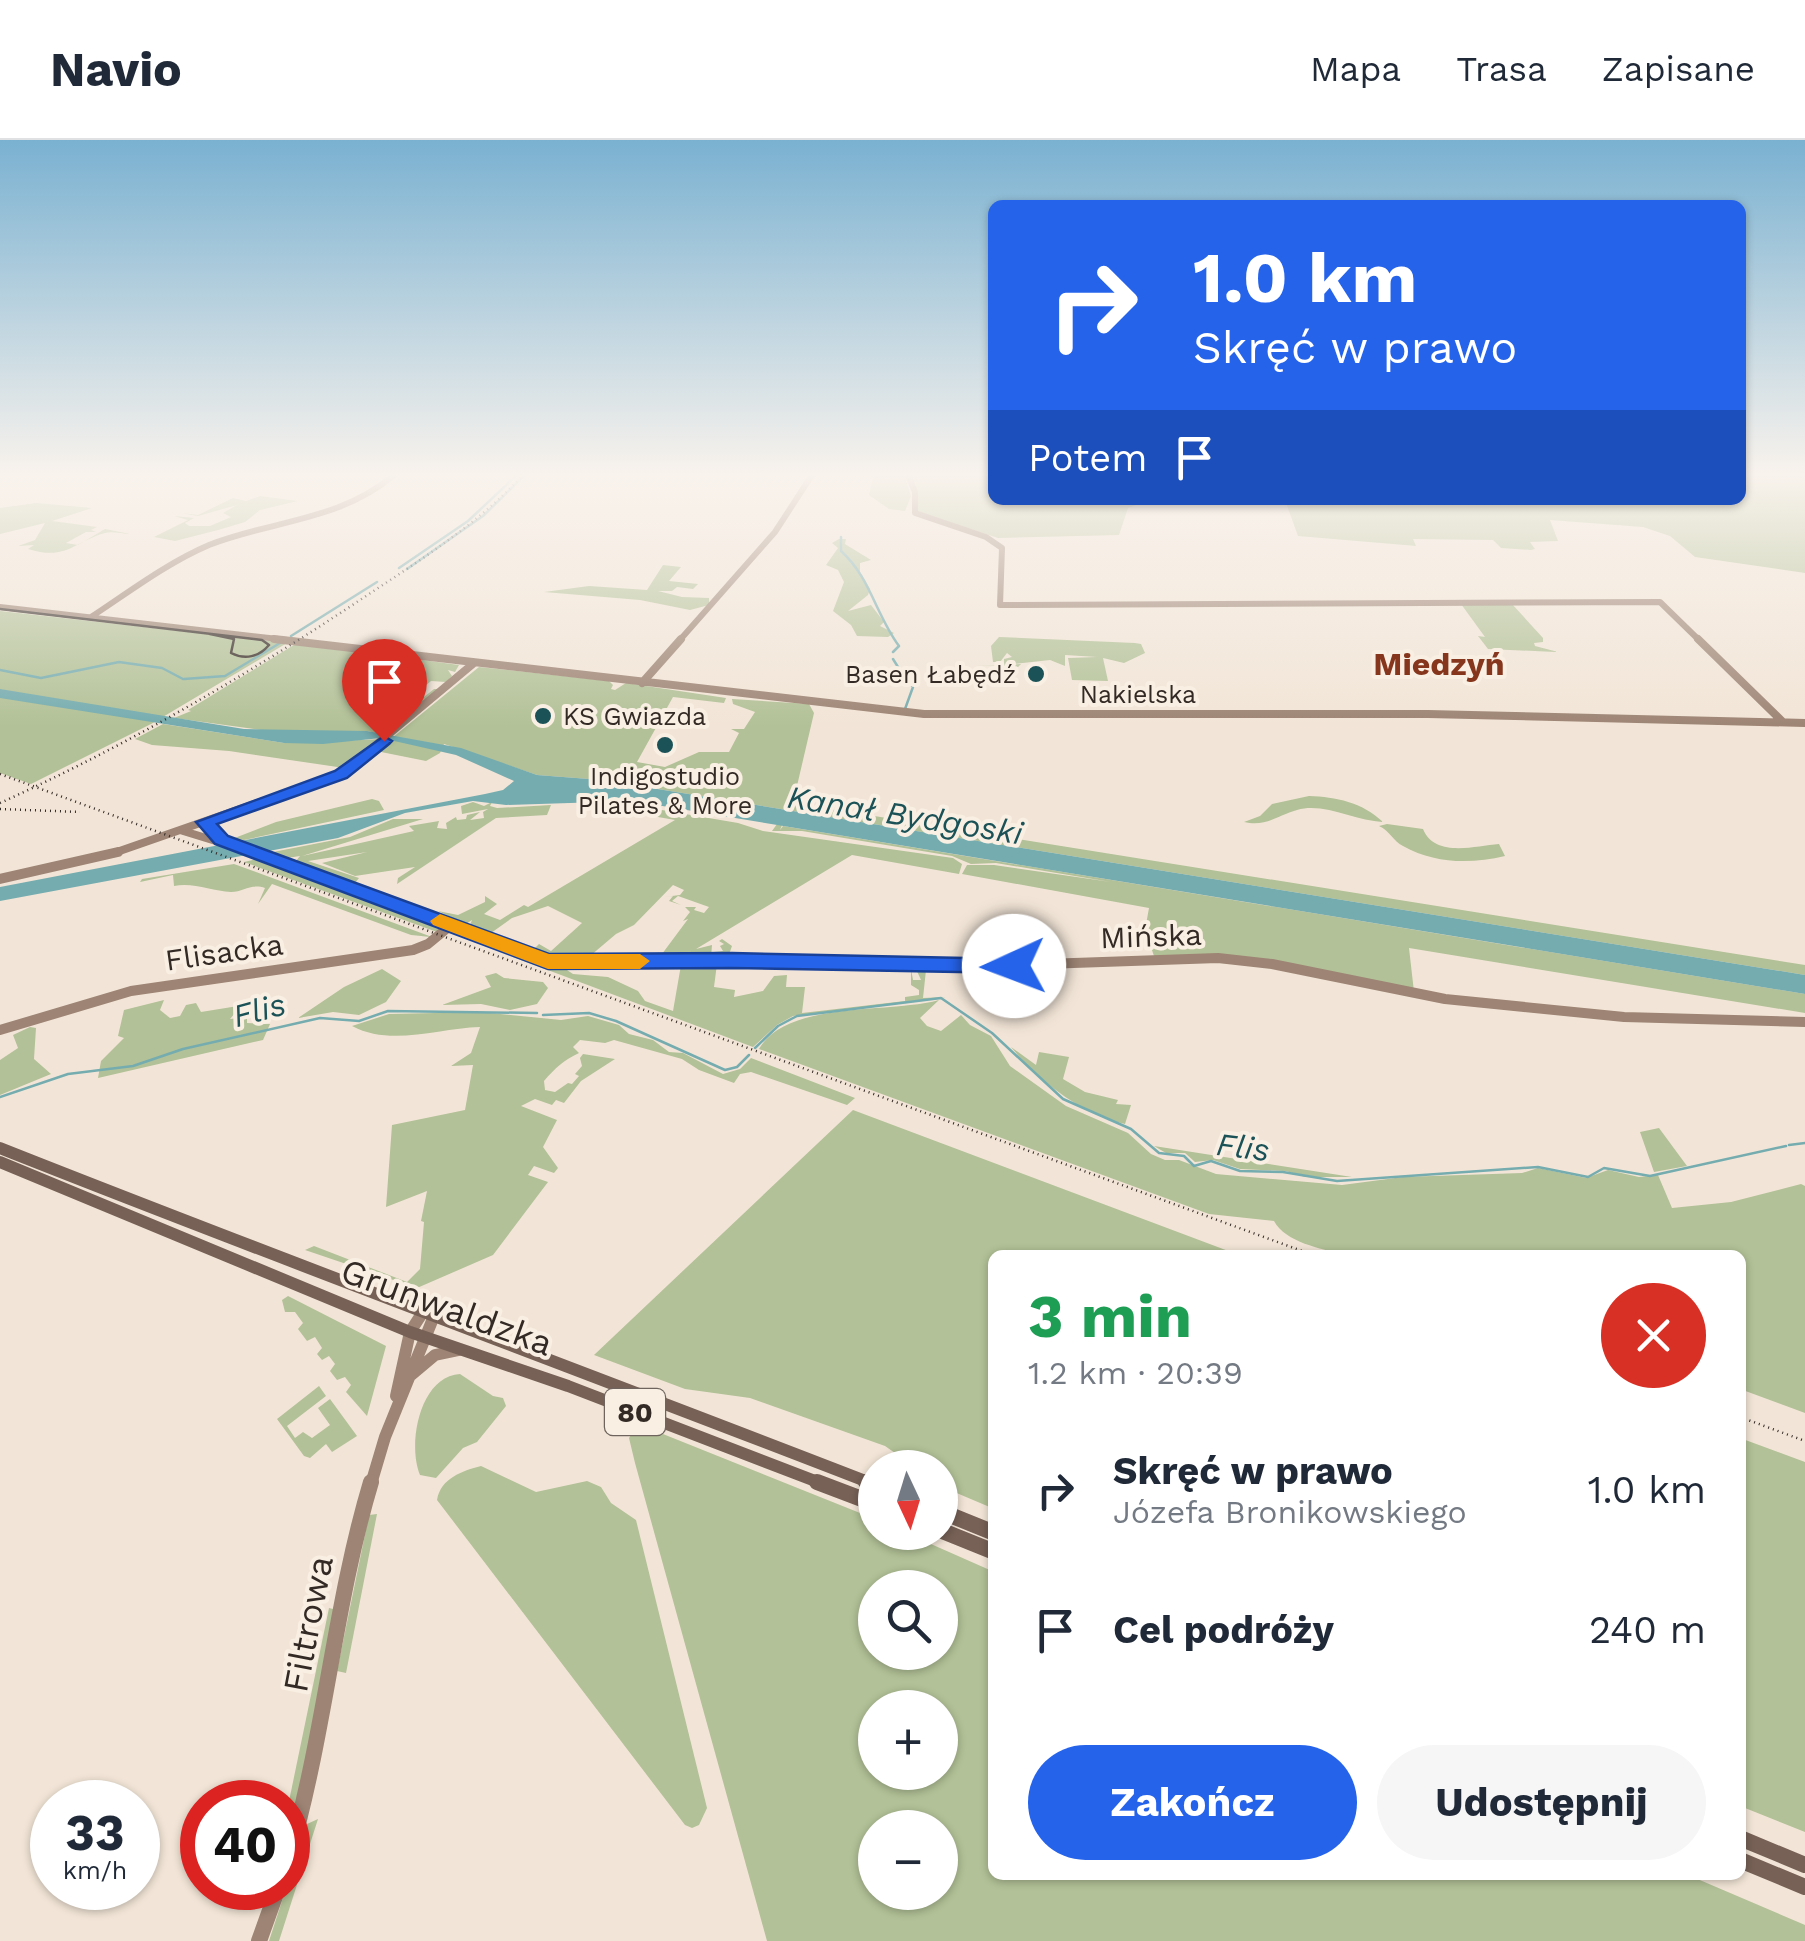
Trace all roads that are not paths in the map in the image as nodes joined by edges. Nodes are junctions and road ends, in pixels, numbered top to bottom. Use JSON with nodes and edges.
{"nodes":[{"id":1,"x":185,"y":559,"type":"edge"},
{"id":2,"x":752,"y":559,"type":"edge"},
{"id":3,"x":1003,"y":559,"type":"edge"},
{"id":4,"x":0,"y":606,"type":"edge"},
{"id":5,"x":90,"y":617,"type":"junction"},
{"id":6,"x":474,"y":663,"type":"junction"},
{"id":7,"x":642,"y":682,"type":"junction"},
{"id":8,"x":1783,"y":722,"type":"junction"},
{"id":9,"x":1805,"y":723,"type":"edge"},
{"id":10,"x":200,"y":826,"type":"junction"},
{"id":11,"x":0,"y":879,"type":"edge"},
{"id":12,"x":451,"y":925,"type":"junction"},
{"id":13,"x":1805,"y":1022,"type":"edge"},
{"id":14,"x":0,"y":1030,"type":"edge"},
{"id":15,"x":0,"y":1148,"type":"edge"},
{"id":16,"x":0,"y":1162,"type":"edge"},
{"id":17,"x":428,"y":1314,"type":"junction"},
{"id":18,"x":416,"y":1334,"type":"junction"},
{"id":19,"x":459,"y":1350,"type":"junction"},
{"id":20,"x":409,"y":1376,"type":"junction"},
{"id":21,"x":396,"y":1402,"type":"junction"},
{"id":22,"x":858,"y":1479,"type":"edge"},
{"id":23,"x":858,"y":1497,"type":"edge"},
{"id":24,"x":958,"y":1518,"type":"edge"},
{"id":25,"x":988,"y":1530,"type":"edge"},
{"id":26,"x":958,"y":1538,"type":"edge"},
{"id":27,"x":988,"y":1550,"type":"edge"},
{"id":28,"x":309,"y":1780,"type":"edge"},
{"id":29,"x":1746,"y":1840,"type":"edge"},
{"id":30,"x":1746,"y":1862,"type":"edge"},
{"id":31,"x":1805,"y":1864,"type":"edge"},
{"id":32,"x":1805,"y":1886,"type":"edge"},
{"id":33,"x":271,"y":1910,"type":"edge"},
{"id":34,"x":260,"y":1941,"type":"edge"}],
"edges":[{"from":1,"to":5,"type":"street"},
{"from":2,"to":7,"type":"street"},
{"from":3,"to":8,"type":"street"},
{"from":4,"to":5,"type":"street","name":"Nakielska"},
{"from":5,"to":6,"type":"street","name":"Nakielska"},
{"from":6,"to":7,"type":"street","name":"Nakielska"},
{"from":6,"to":10,"type":"street"},
{"from":7,"to":8,"type":"street","name":"Nakielska"},
{"from":8,"to":9,"type":"street","name":"Nakielska"},
{"from":10,"to":11,"type":"street","name":"Mińska"},
{"from":10,"to":12,"type":"street","name":"Mińska"},
{"from":12,"to":13,"type":"street","name":"Mińska"},
{"from":12,"to":14,"type":"street","name":"Flisacka"},
{"from":15,"to":17,"type":"main road","name":"Grunwaldzka","number":"80"},
{"from":16,"to":18,"type":"main road","name":"Grunwaldzka","number":"80"},
{"from":17,"to":18,"type":"street","name":"Filtrowa"},
{"from":17,"to":22,"type":"main road","name":"Grunwaldzka","number":"80"},
{"from":18,"to":19,"type":"main road","name":"Grunwaldzka","number":"80"},
{"from":18,"to":20,"type":"street","name":"Filtrowa"},
{"from":18,"to":21,"type":"street","name":"Filtrowa"},
{"from":19,"to":20,"type":"street"},
{"from":19,"to":23,"type":"main road","name":"Grunwaldzka","number":"80"},
{"from":20,"to":21,"type":"street","name":"Filtrowa"},
{"from":21,"to":28,"type":"street","name":"Filtrowa"},
{"from":24,"to":25,"type":"main road"},
{"from":26,"to":27,"type":"main road"},
{"from":29,"to":31,"type":"main road"},
{"from":30,"to":32,"type":"main road"},
{"from":33,"to":34,"type":"street"}]}
